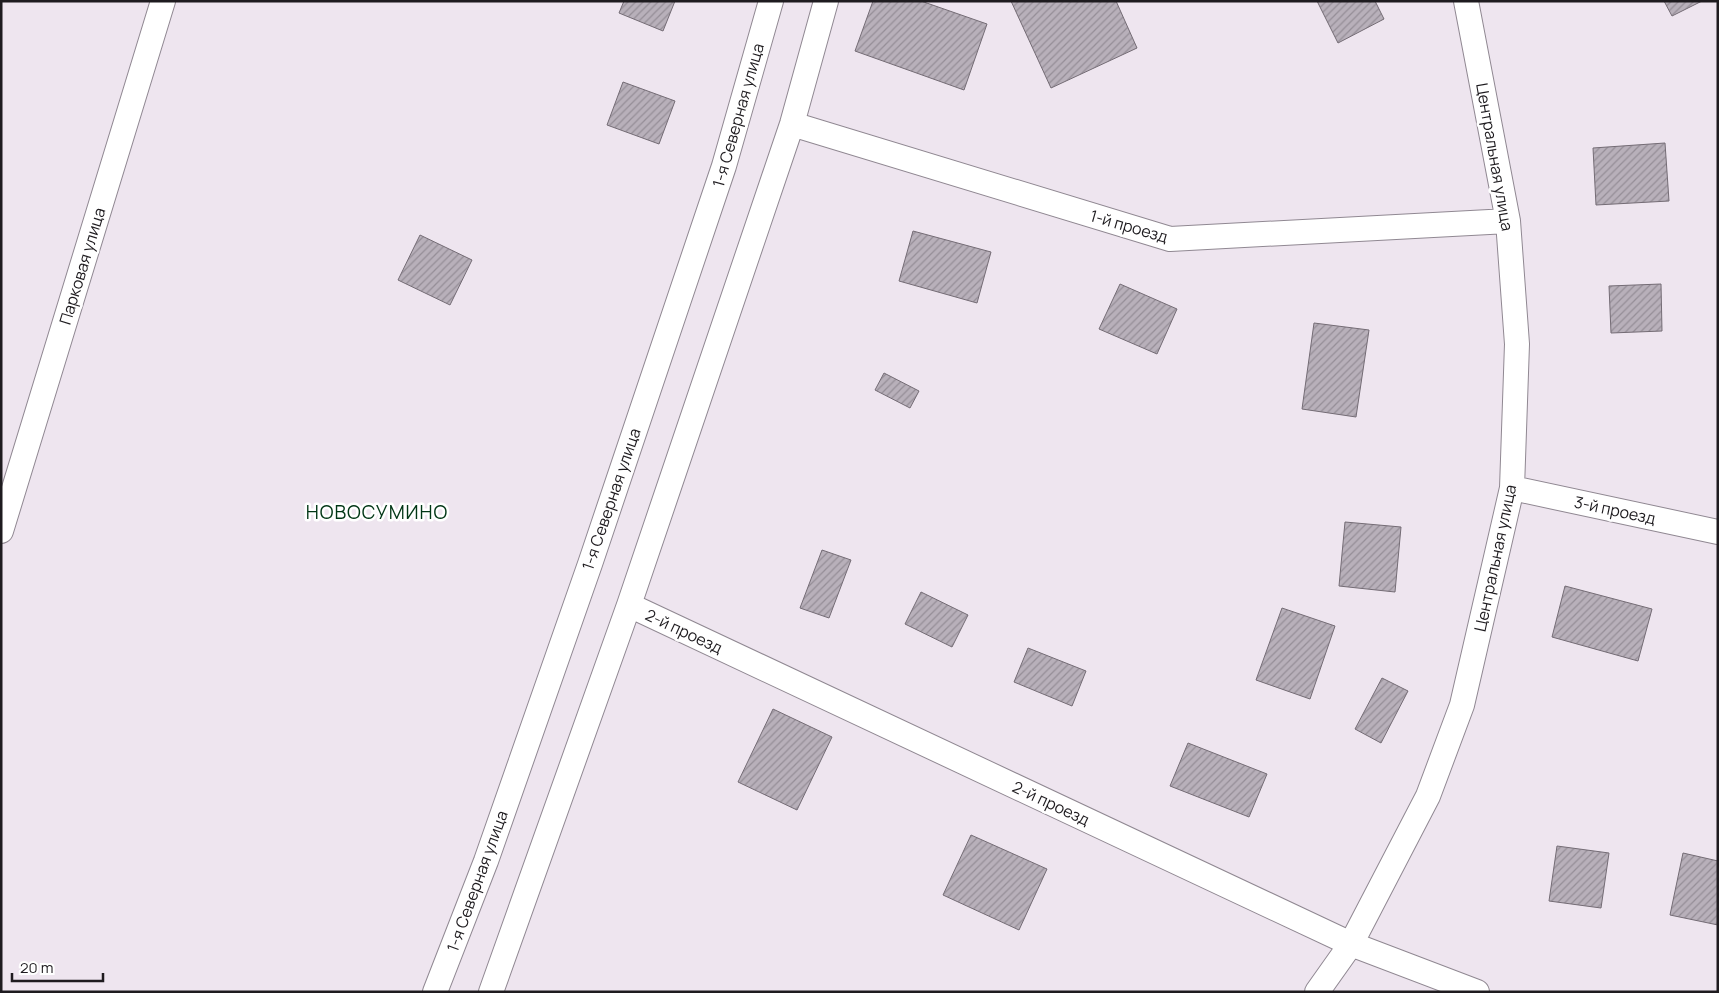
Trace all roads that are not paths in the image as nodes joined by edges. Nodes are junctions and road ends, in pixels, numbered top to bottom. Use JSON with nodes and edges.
{"nodes":[{"id":1,"x":163,"y":1,"type":"edge"},
{"id":2,"x":771,"y":1,"type":"edge"},
{"id":3,"x":826,"y":1,"type":"edge"},
{"id":4,"x":1466,"y":1,"type":"edge"},
{"id":5,"x":792,"y":124,"type":"junction"},
{"id":6,"x":1508,"y":221,"type":"junction"},
{"id":7,"x":1512,"y":488,"type":"junction"},
{"id":8,"x":1,"y":531,"type":"edge"},
{"id":9,"x":1718,"y":532,"type":"edge"},
{"id":10,"x":629,"y":605,"type":"junction"},
{"id":11,"x":1351,"y":944,"type":"junction"},
{"id":12,"x":435,"y":992,"type":"edge"},
{"id":13,"x":491,"y":992,"type":"edge"},
{"id":14,"x":1317,"y":992,"type":"edge"},
{"id":15,"x":1477,"y":992,"type":"edge"}],
"edges":[{"from":1,"to":8,"type":"street","name":"Парковая улица"},
{"from":2,"to":12,"type":"street","name":"1-я Северная улица"},
{"from":3,"to":5,"type":"street"},
{"from":4,"to":6,"type":"street","name":"Центральная улица"},
{"from":5,"to":6,"type":"street","name":"1-й проезд"},
{"from":5,"to":10,"type":"street"},
{"from":6,"to":7,"type":"street","name":"Центральная улица"},
{"from":7,"to":9,"type":"street","name":"3-й проезд"},
{"from":7,"to":11,"type":"street","name":"Центральная улица"},
{"from":10,"to":11,"type":"street","name":"2-й проезд"},
{"from":10,"to":13,"type":"street"},
{"from":11,"to":14,"type":"street","name":"Центральная улица"},
{"from":11,"to":15,"type":"street","name":"2-й проезд"}]}
